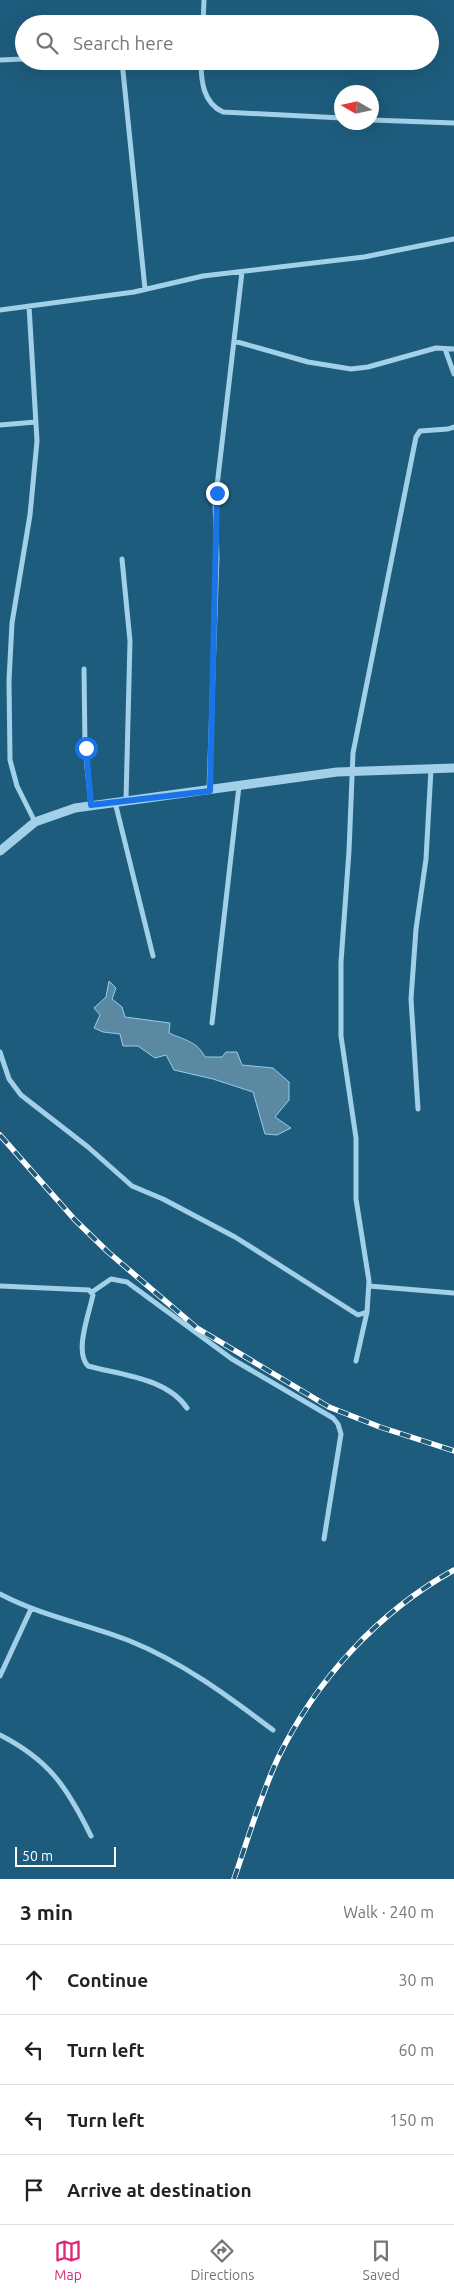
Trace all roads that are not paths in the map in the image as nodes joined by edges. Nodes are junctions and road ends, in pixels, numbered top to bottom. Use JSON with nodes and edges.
{"nodes":[{"id":1,"x":204,"y":0,"type":"edge"},
{"id":2,"x":203,"y":15,"type":"edge"},
{"id":3,"x":0,"y":60,"type":"edge"},
{"id":4,"x":15,"y":60,"type":"edge"},
{"id":5,"x":123,"y":70,"type":"edge"},
{"id":6,"x":202,"y":70,"type":"edge"},
{"id":7,"x":334,"y":118,"type":"edge"},
{"id":8,"x":379,"y":120,"type":"edge"},
{"id":9,"x":454,"y":123,"type":"edge"},
{"id":10,"x":454,"y":239,"type":"edge"},
{"id":11,"x":242,"y":272,"type":"junction"},
{"id":12,"x":145,"y":289,"type":"junction"},
{"id":13,"x":29,"y":306,"type":"junction"},
{"id":14,"x":0,"y":310,"type":"edge"},
{"id":15,"x":234,"y":341,"type":"junction"},
{"id":16,"x":445,"y":349,"type":"junction"},
{"id":17,"x":454,"y":349,"type":"edge"},
{"id":18,"x":454,"y":374,"type":"edge"},
{"id":19,"x":36,"y":422,"type":"junction"},
{"id":20,"x":0,"y":425,"type":"edge"},
{"id":21,"x":454,"y":427,"type":"edge"},
{"id":22,"x":122,"y":559,"type":"dead end"},
{"id":23,"x":84,"y":669,"type":"dead end"},
{"id":24,"x":454,"y":768,"type":"edge"},
{"id":25,"x":431,"y":769,"type":"junction"},
{"id":26,"x":353,"y":771,"type":"junction"},
{"id":27,"x":238,"y":786,"type":"junction"},
{"id":28,"x":210,"y":791,"type":"junction"},
{"id":29,"x":126,"y":800,"type":"junction"},
{"id":30,"x":115,"y":802,"type":"junction"},
{"id":31,"x":91,"y":805,"type":"junction"},
{"id":32,"x":34,"y":822,"type":"junction"},
{"id":33,"x":0,"y":851,"type":"edge"},
{"id":34,"x":153,"y":956,"type":"dead end"},
{"id":35,"x":212,"y":1023,"type":"dead end"},
{"id":36,"x":0,"y":1052,"type":"edge"},
{"id":37,"x":418,"y":1109,"type":"dead end"},
{"id":38,"x":0,"y":1286,"type":"edge"},
{"id":39,"x":369,"y":1286,"type":"junction"},
{"id":40,"x":92,"y":1292,"type":"junction"},
{"id":41,"x":453,"y":1292,"type":"edge"},
{"id":42,"x":367,"y":1312,"type":"junction"},
{"id":43,"x":356,"y":1361,"type":"dead end"},
{"id":44,"x":187,"y":1408,"type":"dead end"},
{"id":45,"x":324,"y":1539,"type":"dead end"},
{"id":46,"x":0,"y":1594,"type":"edge"},
{"id":47,"x":32,"y":1609,"type":"junction"},
{"id":48,"x":0,"y":1676,"type":"edge"},
{"id":49,"x":273,"y":1730,"type":"dead end"},
{"id":50,"x":0,"y":1735,"type":"edge"},
{"id":51,"x":91,"y":1836,"type":"dead end"}],
"edges":[{"from":1,"to":2,"type":"street"},
{"from":3,"to":4,"type":"street"},
{"from":5,"to":12,"type":"street"},
{"from":6,"to":7,"type":"street"},
{"from":8,"to":9,"type":"street"},
{"from":10,"to":11,"type":"street"},
{"from":11,"to":12,"type":"street"},
{"from":11,"to":15,"type":"street"},
{"from":12,"to":13,"type":"street"},
{"from":13,"to":14,"type":"street"},
{"from":13,"to":19,"type":"street"},
{"from":15,"to":16,"type":"street"},
{"from":15,"to":28,"type":"street"},
{"from":16,"to":17,"type":"street"},
{"from":16,"to":18,"type":"street"},
{"from":19,"to":20,"type":"street"},
{"from":19,"to":32,"type":"street"},
{"from":21,"to":26,"type":"street"},
{"from":22,"to":29,"type":"street"},
{"from":23,"to":31,"type":"street"},
{"from":24,"to":25,"type":"street"},
{"from":25,"to":26,"type":"street"},
{"from":25,"to":37,"type":"street"},
{"from":26,"to":27,"type":"street"},
{"from":26,"to":39,"type":"street"},
{"from":27,"to":28,"type":"street"},
{"from":27,"to":35,"type":"street"},
{"from":28,"to":29,"type":"street"},
{"from":29,"to":30,"type":"street"},
{"from":30,"to":31,"type":"street"},
{"from":30,"to":34,"type":"street"},
{"from":31,"to":32,"type":"street"},
{"from":32,"to":33,"type":"street"},
{"from":36,"to":42,"type":"street"},
{"from":38,"to":40,"type":"street"},
{"from":39,"to":41,"type":"street"},
{"from":39,"to":42,"type":"street"},
{"from":40,"to":44,"type":"street"},
{"from":40,"to":45,"type":"street"},
{"from":42,"to":43,"type":"street"},
{"from":46,"to":47,"type":"street"},
{"from":47,"to":48,"type":"street"},
{"from":47,"to":49,"type":"street"},
{"from":50,"to":51,"type":"street"}]}
